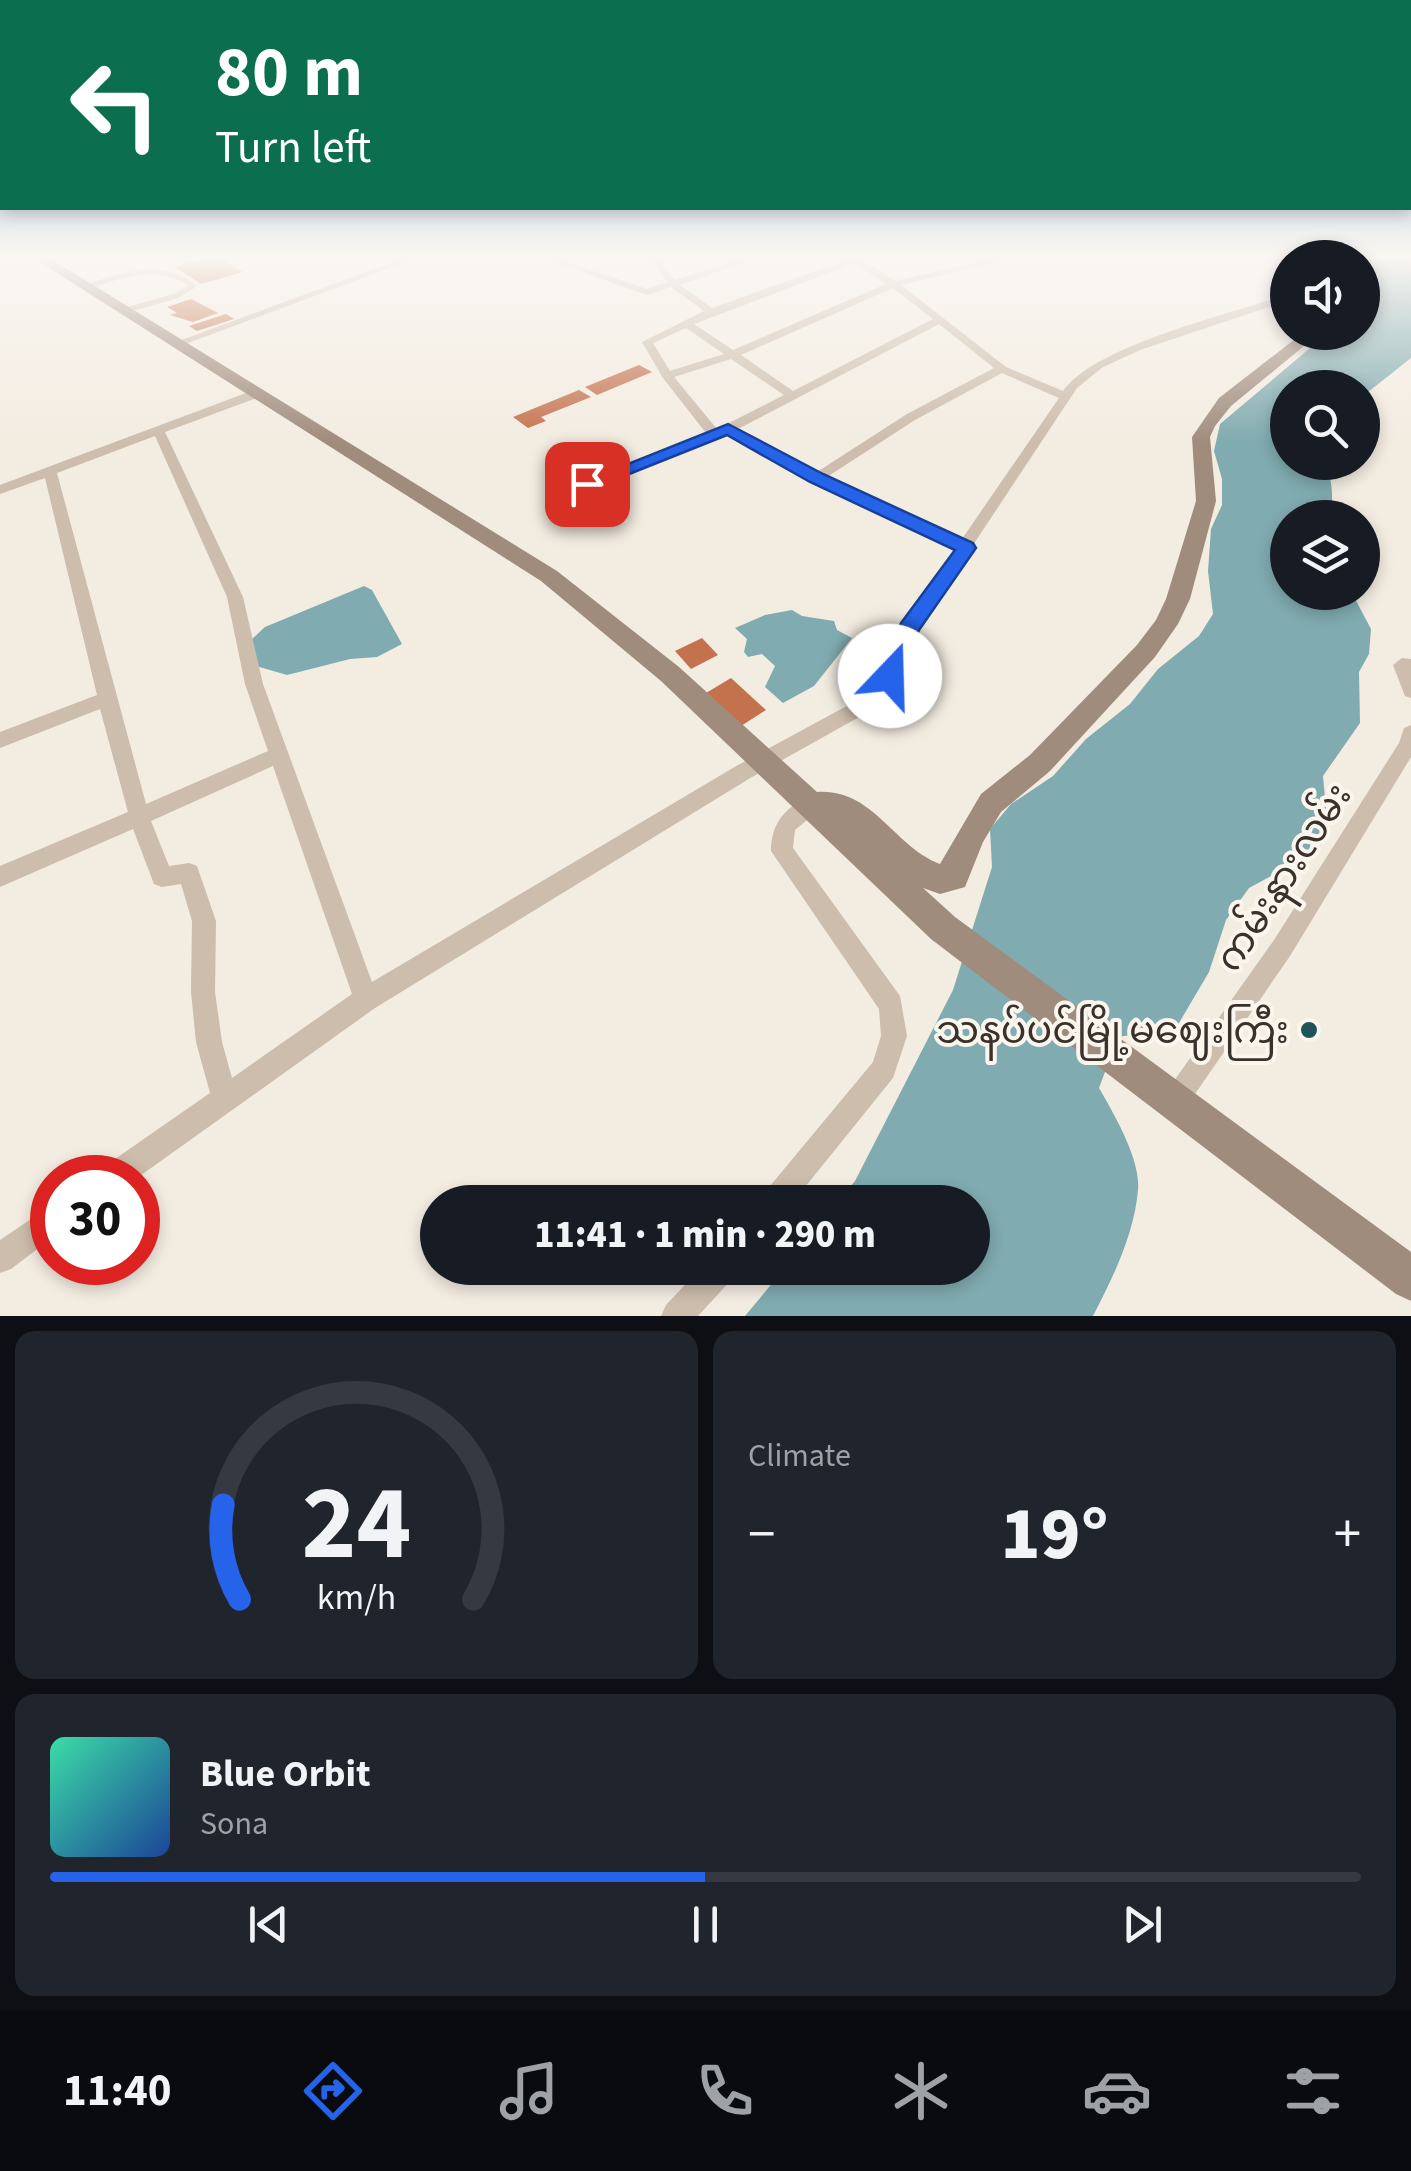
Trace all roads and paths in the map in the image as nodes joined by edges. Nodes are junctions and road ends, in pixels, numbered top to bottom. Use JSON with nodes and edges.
{"nodes":[{"id":1,"x":138,"y":320,"type":"edge"},
{"id":2,"x":241,"y":320,"type":"edge"},
{"id":3,"x":692,"y":320,"type":"edge"},
{"id":4,"x":810,"y":320,"type":"edge"},
{"id":5,"x":940,"y":320,"type":"joint"},
{"id":6,"x":1219,"y":320,"type":"edge"},
{"id":7,"x":686,"y":323,"type":"junction"},
{"id":8,"x":176,"y":344,"type":"junction"},
{"id":9,"x":1291,"y":350,"type":"edge"},
{"id":10,"x":732,"y":355,"type":"junction"},
{"id":11,"x":1002,"y":369,"type":"junction"},
{"id":12,"x":667,"y":376,"type":"junction"},
{"id":13,"x":258,"y":394,"type":"junction"},
{"id":14,"x":791,"y":395,"type":"junction"},
{"id":15,"x":1064,"y":396,"type":"junction"},
{"id":16,"x":721,"y":431,"type":"junction"},
{"id":17,"x":159,"y":432,"type":"junction"},
{"id":18,"x":50,"y":472,"type":"junction"},
{"id":19,"x":817,"y":478,"type":"junction"},
{"id":20,"x":587,"y":484,"type":"dead end"},
{"id":21,"x":0,"y":490,"type":"edge"},
{"id":22,"x":966,"y":548,"type":"junction"},
{"id":23,"x":1411,"y":666,"type":"edge"},
{"id":24,"x":1411,"y":691,"type":"edge"},
{"id":25,"x":107,"y":699,"type":"junction"},
{"id":26,"x":1411,"y":732,"type":"edge"},
{"id":27,"x":0,"y":740,"type":"edge"},
{"id":28,"x":279,"y":756,"type":"junction"},
{"id":29,"x":764,"y":762,"type":"junction"},
{"id":30,"x":811,"y":805,"type":"junction"},
{"id":31,"x":140,"y":818,"type":"junction"},
{"id":32,"x":0,"y":877,"type":"edge"},
{"id":33,"x":366,"y":999,"type":"junction"},
{"id":34,"x":224,"y":1097,"type":"junction"},
{"id":35,"x":1173,"y":1104,"type":"junction"},
{"id":36,"x":144,"y":1155,"type":"edge"},
{"id":37,"x":789,"y":1185,"type":"edge"},
{"id":38,"x":30,"y":1236,"type":"edge"},
{"id":39,"x":0,"y":1258,"type":"edge"},
{"id":40,"x":1411,"y":1279,"type":"edge"},
{"id":41,"x":706,"y":1285,"type":"edge"},
{"id":42,"x":677,"y":1316,"type":"edge"}],
"edges":[{"from":1,"to":8,"type":"street"},
{"from":2,"to":8,"type":"street"},
{"from":3,"to":7,"type":"street"},
{"from":4,"to":10,"type":"street"},
{"from":5,"to":11,"type":"street"},
{"from":5,"to":14,"type":"street"},
{"from":6,"to":15,"type":"street"},
{"from":7,"to":10,"type":"street"},
{"from":7,"to":12,"type":"street"},
{"from":8,"to":13,"type":"street"},
{"from":9,"to":30,"type":"street"},
{"from":10,"to":12,"type":"street"},
{"from":10,"to":14,"type":"street"},
{"from":11,"to":15,"type":"street"},
{"from":11,"to":19,"type":"street"},
{"from":12,"to":16,"type":"street"},
{"from":13,"to":17,"type":"street"},
{"from":13,"to":29,"type":"street"},
{"from":14,"to":16,"type":"street"},
{"from":15,"to":22,"type":"street"},
{"from":16,"to":19,"type":"street"},
{"from":16,"to":20,"type":"street"},
{"from":17,"to":18,"type":"street"},
{"from":17,"to":28,"type":"street"},
{"from":18,"to":21,"type":"street"},
{"from":18,"to":25,"type":"street"},
{"from":19,"to":22,"type":"street"},
{"from":22,"to":29,"type":"street"},
{"from":23,"to":24,"type":"street"},
{"from":25,"to":27,"type":"street"},
{"from":25,"to":31,"type":"street"},
{"from":26,"to":35,"type":"street","name":"ကမ်းနားလမ်း"},
{"from":28,"to":31,"type":"street"},
{"from":28,"to":33,"type":"street"},
{"from":29,"to":30,"type":"street"},
{"from":29,"to":33,"type":"street"},
{"from":30,"to":35,"type":"street"},
{"from":30,"to":37,"type":"street"},
{"from":31,"to":32,"type":"street"},
{"from":31,"to":34,"type":"street"},
{"from":33,"to":34,"type":"street"},
{"from":34,"to":36,"type":"street"},
{"from":35,"to":40,"type":"street"},
{"from":38,"to":39,"type":"street"},
{"from":41,"to":42,"type":"street"}]}
